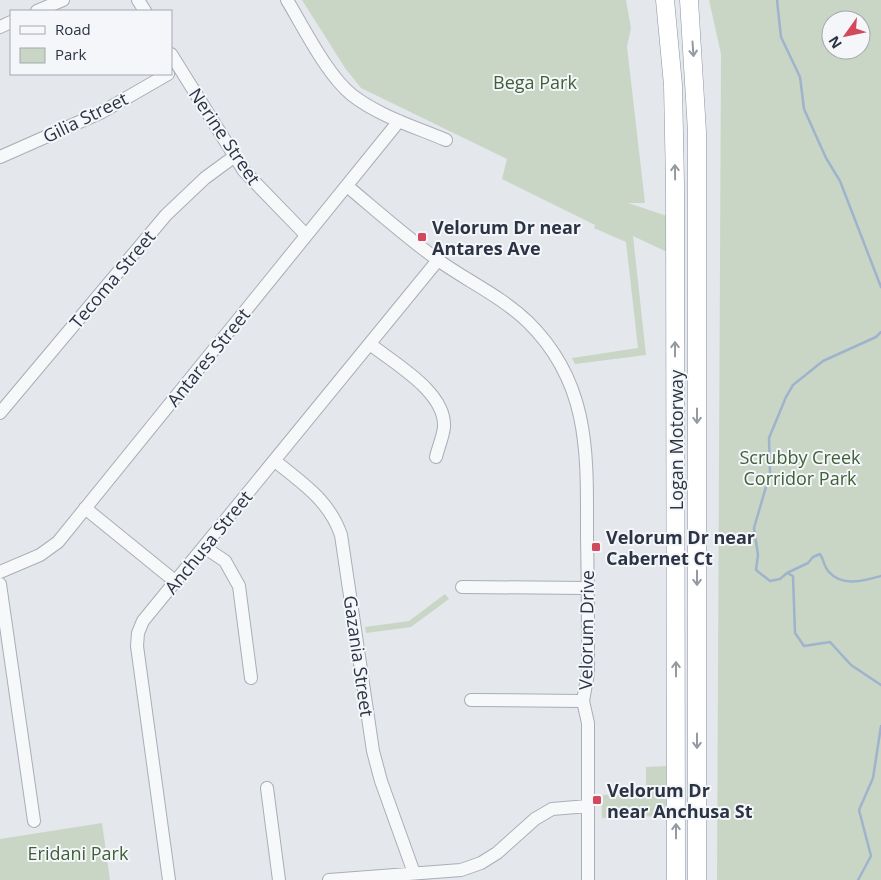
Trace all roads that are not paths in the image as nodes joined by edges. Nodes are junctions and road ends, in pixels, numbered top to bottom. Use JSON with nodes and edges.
{"nodes":[{"id":1,"x":62,"y":0,"type":"edge"},
{"id":2,"x":287,"y":0,"type":"edge"},
{"id":3,"x":665,"y":0,"type":"edge"},
{"id":4,"x":689,"y":0,"type":"edge"},
{"id":5,"x":39,"y":10,"type":"edge"},
{"id":6,"x":175,"y":69,"type":"edge"},
{"id":7,"x":166,"y":75,"type":"edge"},
{"id":8,"x":399,"y":120,"type":"junction"},
{"id":9,"x":446,"y":140,"type":"dead end"},
{"id":10,"x":235,"y":156,"type":"junction"},
{"id":11,"x":0,"y":157,"type":"edge"},
{"id":12,"x":346,"y":186,"type":"junction"},
{"id":13,"x":306,"y":235,"type":"junction"},
{"id":14,"x":438,"y":260,"type":"junction"},
{"id":15,"x":370,"y":344,"type":"junction"},
{"id":16,"x":0,"y":413,"type":"edge"},
{"id":17,"x":436,"y":457,"type":"dead end"},
{"id":18,"x":275,"y":461,"type":"junction"},
{"id":19,"x":85,"y":508,"type":"junction"},
{"id":20,"x":204,"y":546,"type":"junction"},
{"id":21,"x":0,"y":572,"type":"edge"},
{"id":22,"x":176,"y":582,"type":"junction"},
{"id":23,"x":0,"y":584,"type":"edge"},
{"id":24,"x":462,"y":587,"type":"dead end"},
{"id":25,"x":588,"y":588,"type":"junction"},
{"id":26,"x":251,"y":678,"type":"dead end"},
{"id":27,"x":471,"y":700,"type":"dead end"},
{"id":28,"x":583,"y":701,"type":"junction"},
{"id":29,"x":268,"y":788,"type":"dead end"},
{"id":30,"x":588,"y":806,"type":"junction"},
{"id":31,"x":34,"y":821,"type":"dead end"},
{"id":32,"x":414,"y":873,"type":"junction"},
{"id":33,"x":349,"y":879,"type":"edge"},
{"id":34,"x":169,"y":880,"type":"edge"},
{"id":35,"x":280,"y":880,"type":"edge"},
{"id":36,"x":329,"y":880,"type":"edge"},
{"id":37,"x":588,"y":880,"type":"edge"},
{"id":38,"x":676,"y":880,"type":"edge"},
{"id":39,"x":697,"y":880,"type":"edge"}],
"edges":[{"from":1,"to":5,"type":"street"},
{"from":2,"to":8,"type":"street"},
{"from":38,"to":3,"type":"highway","name":"Logan Motorway","one_way":true},
{"from":4,"to":39,"type":"highway","name":"Logan Motorway","one_way":true},
{"from":6,"to":10,"type":"street","name":"Nerine Street"},
{"from":7,"to":11,"type":"street","name":"Gilia Street"},
{"from":8,"to":9,"type":"street"},
{"from":8,"to":12,"type":"street","name":"Antares Street"},
{"from":10,"to":13,"type":"street","name":"Nerine Street"},
{"from":10,"to":16,"type":"street","name":"Tecoma Street"},
{"from":12,"to":13,"type":"street","name":"Antares Street"},
{"from":12,"to":14,"type":"street","name":"Velorum Drive"},
{"from":13,"to":19,"type":"street","name":"Antares Street"},
{"from":14,"to":15,"type":"street","name":"Anchusa Street"},
{"from":14,"to":25,"type":"street","name":"Velorum Drive"},
{"from":15,"to":17,"type":"street"},
{"from":15,"to":18,"type":"street","name":"Anchusa Street"},
{"from":18,"to":20,"type":"street","name":"Anchusa Street"},
{"from":18,"to":32,"type":"street","name":"Gazania Street"},
{"from":19,"to":21,"type":"street","name":"Antares Street"},
{"from":19,"to":22,"type":"street"},
{"from":20,"to":22,"type":"street","name":"Anchusa Street"},
{"from":20,"to":26,"type":"street"},
{"from":22,"to":34,"type":"street","name":"Anchusa Street"},
{"from":23,"to":31,"type":"street"},
{"from":24,"to":25,"type":"street"},
{"from":25,"to":28,"type":"street","name":"Velorum Drive"},
{"from":27,"to":28,"type":"street"},
{"from":28,"to":30,"type":"street","name":"Velorum Drive"},
{"from":29,"to":35,"type":"street"},
{"from":30,"to":32,"type":"street"},
{"from":30,"to":37,"type":"street","name":"Velorum Drive"},
{"from":32,"to":33,"type":"street"},
{"from":33,"to":36,"type":"street"}]}
